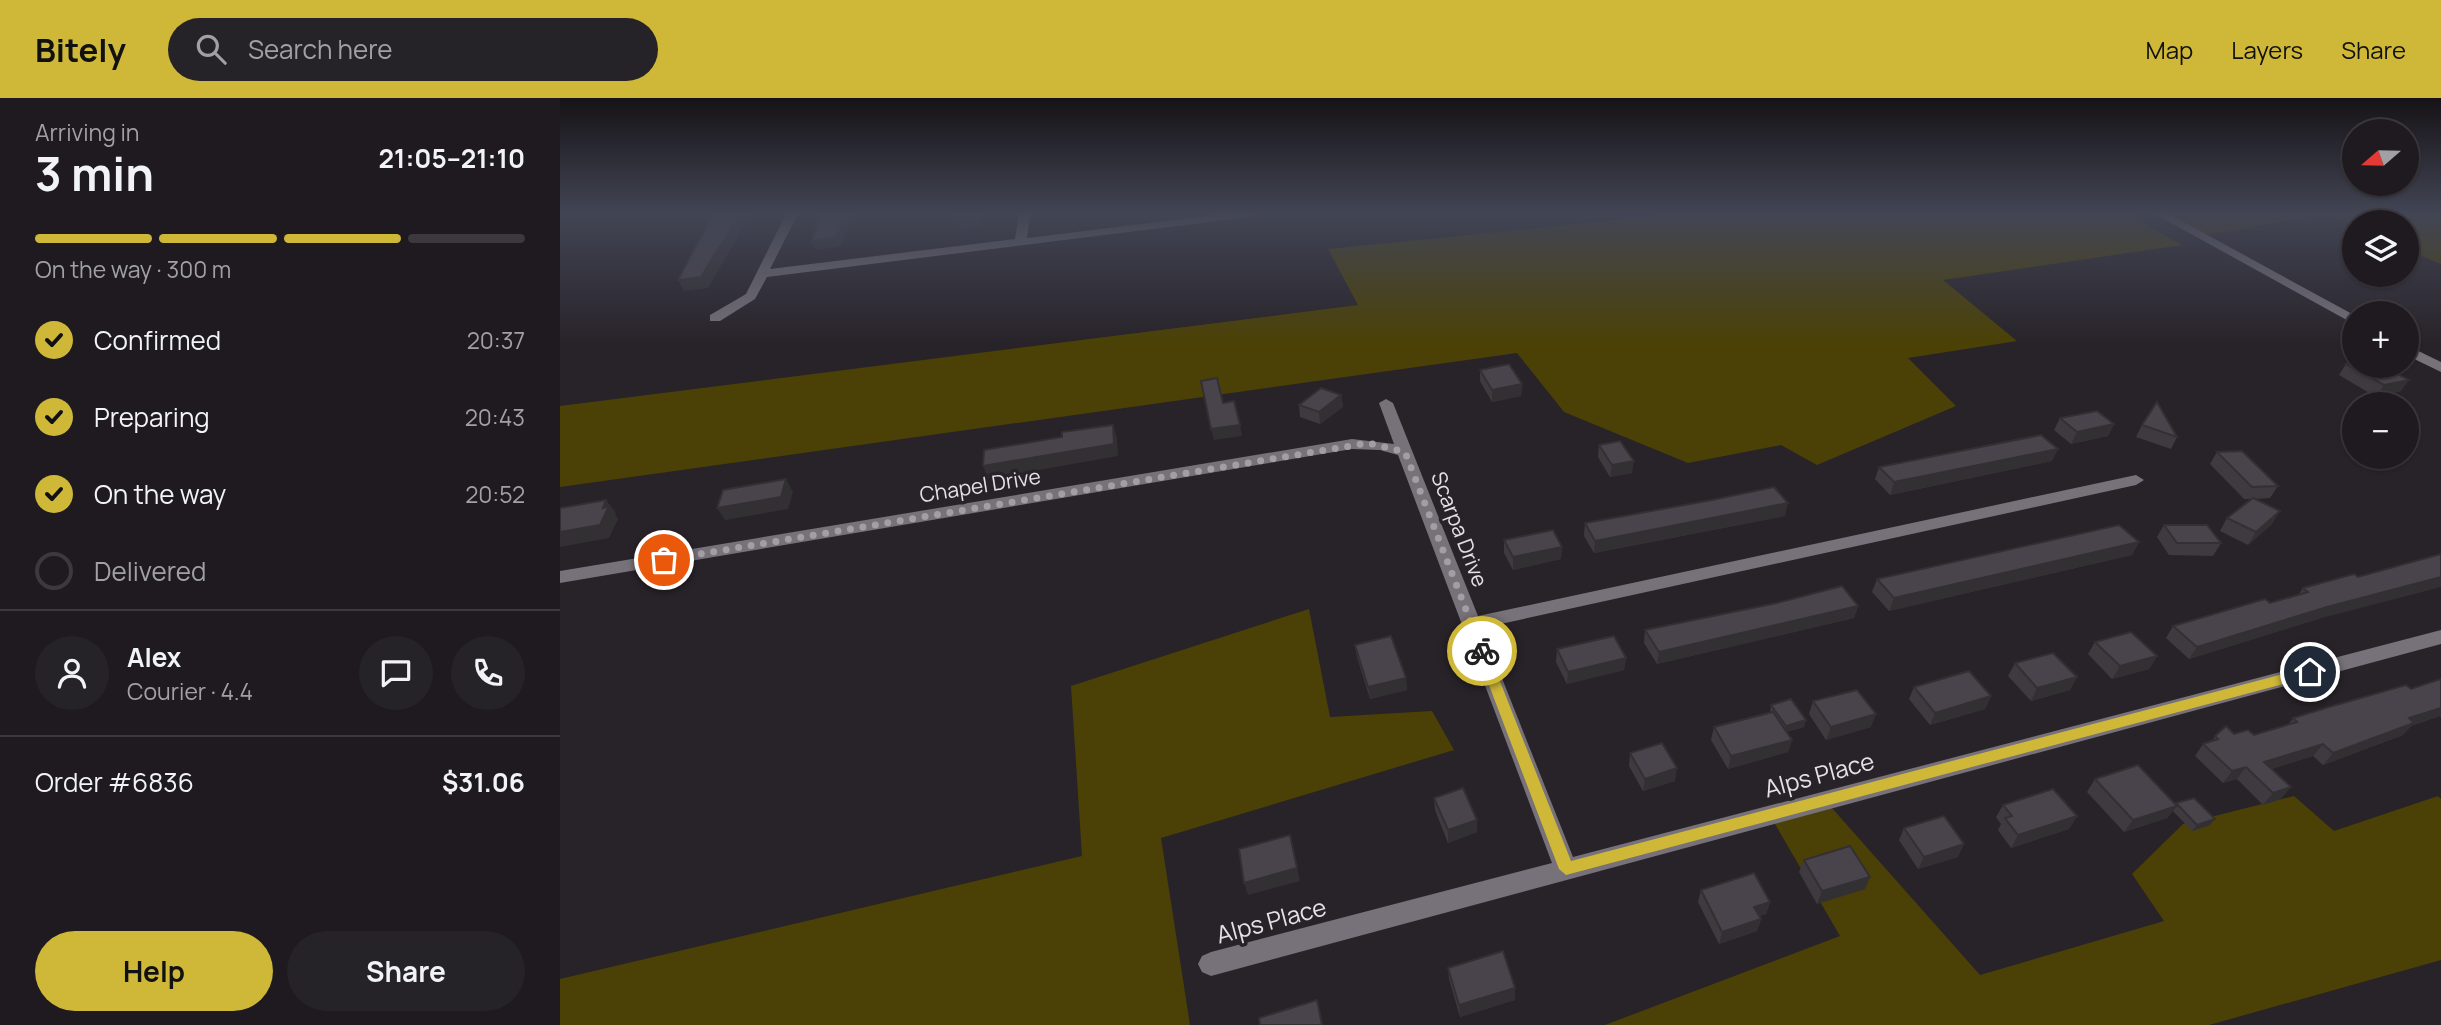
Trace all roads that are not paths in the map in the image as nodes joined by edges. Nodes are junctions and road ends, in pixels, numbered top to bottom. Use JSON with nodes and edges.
{"nodes":[{"id":1,"x":770,"y":257,"type":"edge"},
{"id":2,"x":893,"y":257,"type":"edge"},
{"id":3,"x":2240,"y":257,"type":"edge"},
{"id":4,"x":761,"y":274,"type":"junction"},
{"id":5,"x":2342,"y":313,"type":"edge"},
{"id":6,"x":715,"y":318,"type":"dead end"},
{"id":7,"x":2419,"y":355,"type":"edge"},
{"id":8,"x":2441,"y":368,"type":"edge"},
{"id":9,"x":1386,"y":403,"type":"dead end"},
{"id":10,"x":1405,"y":452,"type":"junction"},
{"id":11,"x":2136,"y":480,"type":"dead end"},
{"id":12,"x":560,"y":577,"type":"edge"},
{"id":13,"x":1472,"y":624,"type":"junction"},
{"id":14,"x":2441,"y":637,"type":"edge"},
{"id":15,"x":1566,"y":869,"type":"junction"},
{"id":16,"x":1211,"y":964,"type":"dead end"}],
"edges":[{"from":1,"to":4,"type":"street"},
{"from":2,"to":4,"type":"street"},
{"from":3,"to":5,"type":"street"},
{"from":4,"to":6,"type":"street"},
{"from":7,"to":8,"type":"street"},
{"from":9,"to":10,"type":"street","name":"Scarpa Drive"},
{"from":10,"to":12,"type":"street","name":"Chapel Drive"},
{"from":10,"to":13,"type":"street","name":"Scarpa Drive"},
{"from":11,"to":13,"type":"street"},
{"from":13,"to":15,"type":"street","name":"Scarpa Drive"},
{"from":14,"to":15,"type":"street","name":"Alps Place"},
{"from":15,"to":16,"type":"street","name":"Alps Place"}]}
